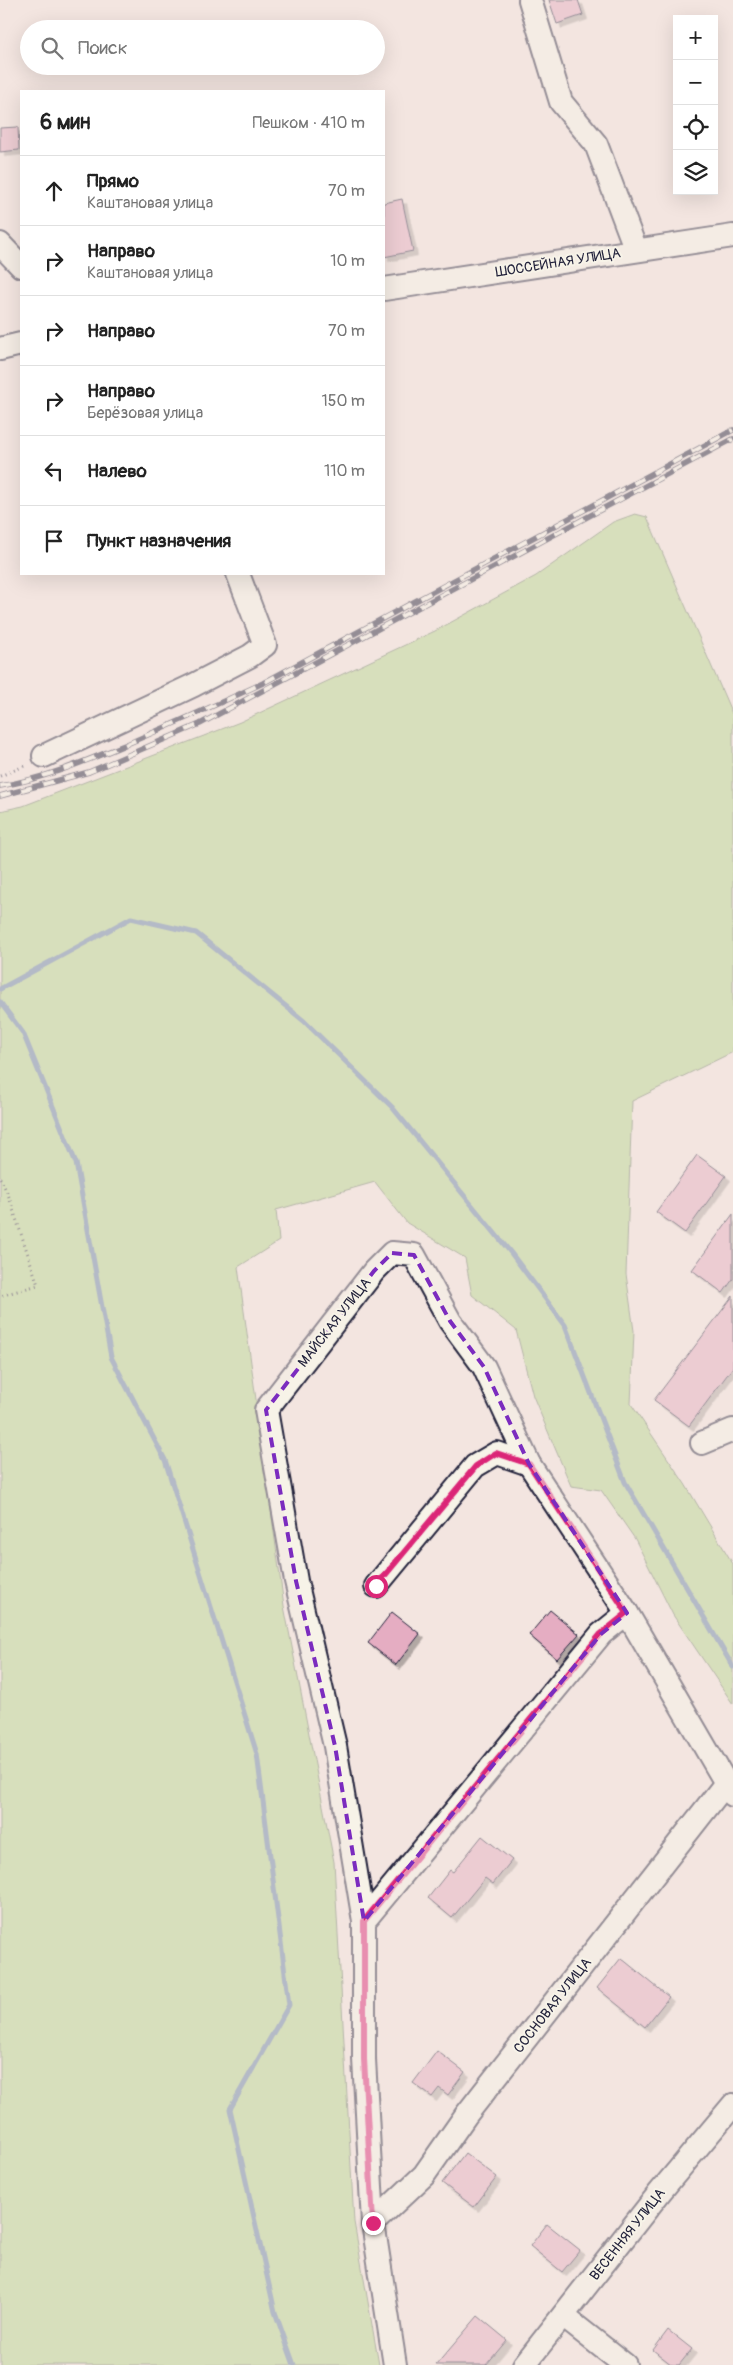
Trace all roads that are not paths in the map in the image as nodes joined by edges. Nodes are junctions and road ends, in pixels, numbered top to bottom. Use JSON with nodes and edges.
{"nodes":[{"id":1,"x":530,"y":0,"type":"edge"},
{"id":2,"x":733,"y":236,"type":"edge"},
{"id":3,"x":0,"y":244,"type":"edge"},
{"id":4,"x":636,"y":250,"type":"junction"},
{"id":5,"x":20,"y":265,"type":"edge"},
{"id":6,"x":385,"y":289,"type":"edge"},
{"id":7,"x":20,"y":344,"type":"edge"},
{"id":8,"x":0,"y":349,"type":"edge"},
{"id":9,"x":238,"y":575,"type":"edge"},
{"id":10,"x":44,"y":756,"type":"road end"},
{"id":11,"x":733,"y":1430,"type":"edge"},
{"id":12,"x":702,"y":1443,"type":"dead end"},
{"id":13,"x":529,"y":1464,"type":"junction"},
{"id":14,"x":376,"y":1586,"type":"dead end"},
{"id":15,"x":627,"y":1613,"type":"junction"},
{"id":16,"x":729,"y":1789,"type":"edge"},
{"id":17,"x":364,"y":1921,"type":"junction"},
{"id":18,"x":733,"y":2105,"type":"edge"},
{"id":19,"x":373,"y":2223,"type":"junction"},
{"id":20,"x":563,"y":2316,"type":"junction"},
{"id":21,"x":395,"y":2365,"type":"edge"},
{"id":22,"x":524,"y":2365,"type":"edge"},
{"id":23,"x":624,"y":2365,"type":"edge"}],
"edges":[{"from":1,"to":4,"type":"street"},
{"from":2,"to":4,"type":"street","name":"ШОССЕЙНАЯ УЛИЦА"},
{"from":3,"to":5,"type":"street"},
{"from":4,"to":6,"type":"street","name":"ШОССЕЙНАЯ УЛИЦА"},
{"from":7,"to":8,"type":"street"},
{"from":9,"to":10,"type":"street"},
{"from":11,"to":12,"type":"street"},
{"from":13,"to":14,"type":"street"},
{"from":13,"to":15,"type":"street"},
{"from":13,"to":17,"type":"street","name":"МАЙСКАЯ УЛИЦА"},
{"from":15,"to":16,"type":"street"},
{"from":15,"to":17,"type":"street"},
{"from":16,"to":19,"type":"street","name":"СОСНОВАЯ УЛИЦА"},
{"from":17,"to":19,"type":"street"},
{"from":18,"to":20,"type":"street","name":"ВЕСЕННЯЯ УЛИЦА"},
{"from":19,"to":21,"type":"street"},
{"from":20,"to":22,"type":"street","name":"ВЕСЕННЯЯ УЛИЦА"},
{"from":20,"to":23,"type":"street"}]}
